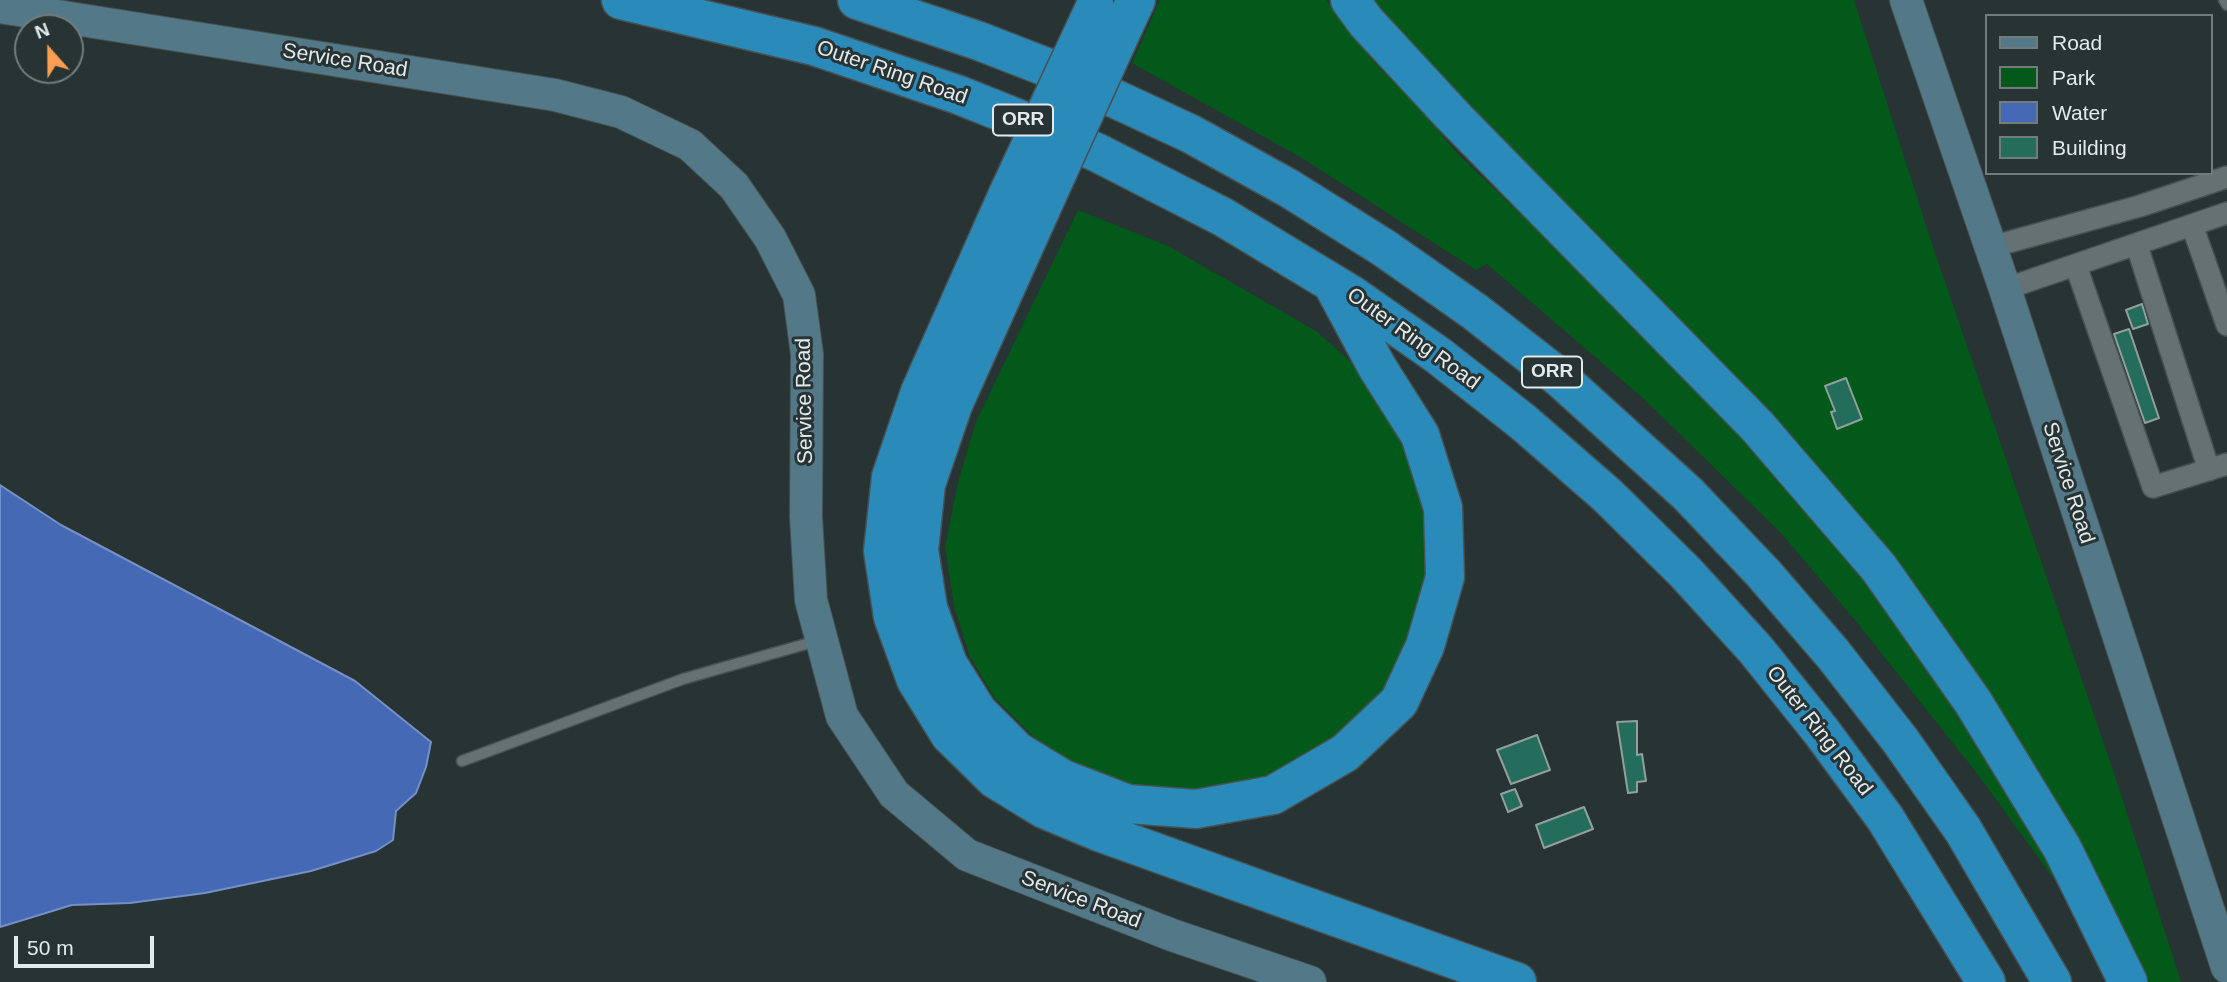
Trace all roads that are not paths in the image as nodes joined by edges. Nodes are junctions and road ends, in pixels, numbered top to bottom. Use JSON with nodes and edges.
{"nodes":[{"id":1,"x":621,"y":0,"type":"edge"},
{"id":2,"x":857,"y":0,"type":"edge"},
{"id":3,"x":1350,"y":0,"type":"edge"},
{"id":4,"x":1906,"y":0,"type":"edge"},
{"id":5,"x":1929,"y":0,"type":"edge"},
{"id":6,"x":2224,"y":0,"type":"edge"},
{"id":7,"x":2227,"y":5,"type":"edge"},
{"id":8,"x":0,"y":7,"type":"edge"},
{"id":9,"x":1113,"y":8,"type":"edge"},
{"id":10,"x":1986,"y":166,"type":"edge"},
{"id":11,"x":1989,"y":175,"type":"edge"},
{"id":12,"x":2227,"y":177,"type":"edge"},
{"id":13,"x":1025,"y":202,"type":"junction"},
{"id":14,"x":2227,"y":213,"type":"edge"},
{"id":15,"x":2192,"y":225,"type":"junction"},
{"id":16,"x":2001,"y":244,"type":"junction"},
{"id":17,"x":2137,"y":246,"type":"junction"},
{"id":18,"x":2076,"y":266,"type":"junction"},
{"id":19,"x":1332,"y":282,"type":"junction"},
{"id":20,"x":2015,"y":285,"type":"junction"},
{"id":21,"x":2227,"y":325,"type":"edge"},
{"id":22,"x":2218,"y":467,"type":"edge"},
{"id":23,"x":2092,"y":529,"type":"junction"},
{"id":24,"x":822,"y":639,"type":"junction"},
{"id":25,"x":462,"y":761,"type":"dead end"},
{"id":26,"x":2227,"y":904,"type":"edge"},
{"id":27,"x":2227,"y":967,"type":"edge"},
{"id":28,"x":1310,"y":982,"type":"edge"},
{"id":29,"x":1517,"y":982,"type":"edge"},
{"id":30,"x":1986,"y":982,"type":"edge"},
{"id":31,"x":2052,"y":982,"type":"edge"},
{"id":32,"x":2128,"y":982,"type":"edge"}],
"edges":[{"from":1,"to":19,"type":"highway","name":"Outer Ring Road","number":"ORR"},
{"from":2,"to":31,"type":"highway","number":"ORR"},
{"from":3,"to":32,"type":"highway"},
{"from":4,"to":16,"type":"main road","name":"Service Road"},
{"from":5,"to":10,"type":"main road","name":"Service Road"},
{"from":6,"to":7,"type":"lane"},
{"from":8,"to":24,"type":"main road","name":"Service Road"},
{"from":9,"to":13,"type":"highway","bridge":true},
{"from":11,"to":16,"type":"main road","name":"Service Road"},
{"from":12,"to":16,"type":"street"},
{"from":13,"to":19,"type":"highway"},
{"from":13,"to":29,"type":"highway"},
{"from":14,"to":15,"type":"street"},
{"from":15,"to":17,"type":"street"},
{"from":15,"to":21,"type":"street"},
{"from":16,"to":20,"type":"main road","name":"Service Road"},
{"from":17,"to":18,"type":"street"},
{"from":17,"to":22,"type":"street"},
{"from":18,"to":20,"type":"street"},
{"from":18,"to":22,"type":"street"},
{"from":19,"to":30,"type":"highway","name":"Outer Ring Road","number":"ORR"},
{"from":20,"to":23,"type":"main road","name":"Service Road"},
{"from":23,"to":26,"type":"main road","name":"Service Road"},
{"from":23,"to":27,"type":"main road","name":"Service Road"},
{"from":24,"to":25,"type":"lane"},
{"from":24,"to":28,"type":"main road","name":"Service Road"}]}
